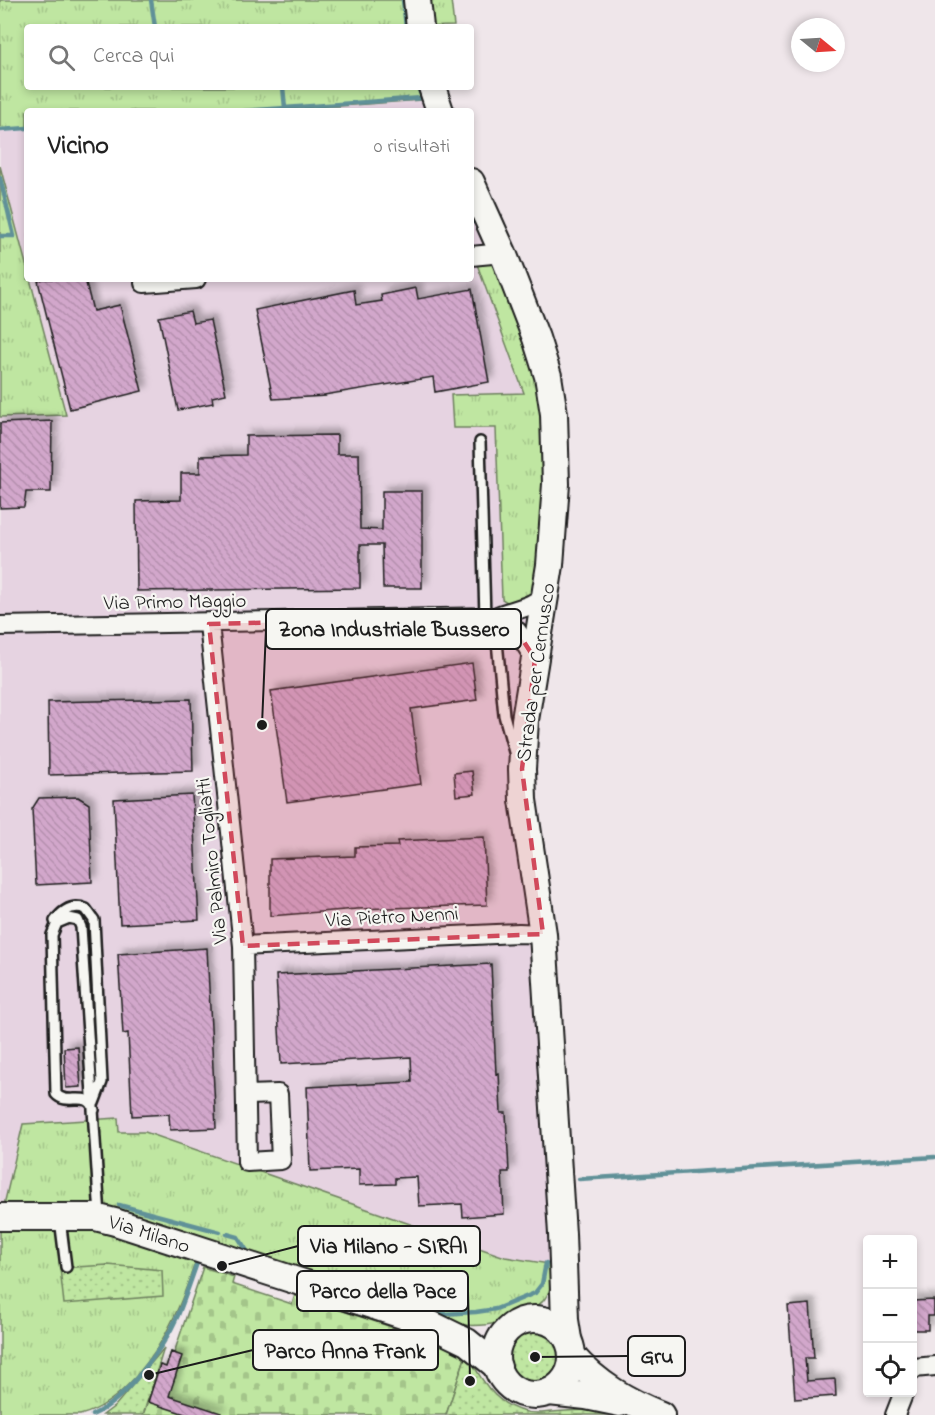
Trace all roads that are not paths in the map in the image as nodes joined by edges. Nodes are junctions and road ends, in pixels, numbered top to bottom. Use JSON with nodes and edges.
{"nodes":[{"id":1,"x":417,"y":0,"type":"edge"},
{"id":2,"x":420,"y":24,"type":"edge"},
{"id":3,"x":433,"y":90,"type":"edge"},
{"id":4,"x":439,"y":108,"type":"edge"},
{"id":5,"x":474,"y":189,"type":"edge"},
{"id":6,"x":503,"y":253,"type":"junction"},
{"id":7,"x":474,"y":256,"type":"edge"},
{"id":8,"x":165,"y":282,"type":"edge"},
{"id":9,"x":144,"y":284,"type":"dead end"},
{"id":10,"x":480,"y":442,"type":"dead end"},
{"id":11,"x":546,"y":593,"type":"junction"},
{"id":12,"x":515,"y":610,"type":"junction"},
{"id":13,"x":492,"y":621,"type":"junction"},
{"id":14,"x":542,"y":623,"type":"junction"},
{"id":15,"x":209,"y":624,"type":"junction"},
{"id":16,"x":0,"y":626,"type":"edge"},
{"id":17,"x":517,"y":631,"type":"junction"},
{"id":18,"x":535,"y":659,"type":"junction"},
{"id":19,"x":522,"y":784,"type":"junction"},
{"id":20,"x":543,"y":934,"type":"junction"},
{"id":21,"x":52,"y":935,"type":"junction"},
{"id":22,"x":243,"y":946,"type":"junction"},
{"id":23,"x":246,"y":1095,"type":"dead end"},
{"id":24,"x":94,"y":1108,"type":"junction"},
{"id":25,"x":0,"y":1217,"type":"edge"},
{"id":26,"x":60,"y":1217,"type":"junction"},
{"id":27,"x":100,"y":1218,"type":"junction"},
{"id":28,"x":562,"y":1247,"type":"junction"},
{"id":29,"x":66,"y":1268,"type":"dead end"},
{"id":30,"x":430,"y":1324,"type":"junction"},
{"id":31,"x":518,"y":1324,"type":"junction"},
{"id":32,"x":570,"y":1348,"type":"junction"},
{"id":33,"x":935,"y":1366,"type":"edge"},
{"id":34,"x":498,"y":1367,"type":"junction"},
{"id":35,"x":917,"y":1368,"type":"edge"},
{"id":36,"x":549,"y":1392,"type":"junction"},
{"id":37,"x":902,"y":1397,"type":"edge"},
{"id":38,"x":651,"y":1411,"type":"edge"},
{"id":39,"x":895,"y":1415,"type":"edge"}],
"edges":[{"from":1,"to":2,"type":"street"},
{"from":3,"to":4,"type":"street"},
{"from":5,"to":6,"type":"street","name":"Strada per Cernusco"},
{"from":6,"to":7,"type":"street"},
{"from":6,"to":11,"type":"street","name":"Strada per Cernusco"},
{"from":8,"to":9,"type":"street"},
{"from":10,"to":13,"type":"lane"},
{"from":11,"to":12,"type":"street","name":"Via Primo Maggio"},
{"from":11,"to":14,"type":"street","name":"Strada per Cernusco"},
{"from":12,"to":13,"type":"street","name":"Via Primo Maggio"},
{"from":12,"to":14,"type":"street"},
{"from":13,"to":15,"type":"street","name":"Via Primo Maggio"},
{"from":13,"to":17,"type":"street"},
{"from":13,"to":19,"type":"lane"},
{"from":14,"to":17,"type":"street"},
{"from":14,"to":18,"type":"street","name":"Strada per Cernusco"},
{"from":15,"to":16,"type":"street","name":"Via Primo Maggio"},
{"from":15,"to":22,"type":"street","name":"Via Palmiro Togliatti"},
{"from":17,"to":18,"type":"street"},
{"from":18,"to":19,"type":"street","name":"Strada per Cernusco"},
{"from":19,"to":20,"type":"street","name":"Strada per Cernusco"},
{"from":20,"to":22,"type":"street","name":"Via Pietro Nenni"},
{"from":20,"to":28,"type":"street","name":"Strada per Cernusco"},
{"from":21,"to":24,"type":"lane"},
{"from":21,"to":24,"type":"lane"},
{"from":21,"to":24,"type":"lane"},
{"from":22,"to":23,"type":"street","name":"Via Palmiro Togliatti"},
{"from":24,"to":27,"type":"lane"},
{"from":25,"to":26,"type":"street","name":"Via Milano"},
{"from":26,"to":27,"type":"street","name":"Via Milano"},
{"from":26,"to":29,"type":"lane"},
{"from":27,"to":30,"type":"street","name":"Via Milano"},
{"from":28,"to":31,"type":"street","name":"Strada per Cernusco"},
{"from":28,"to":32,"type":"street","name":"Strada per Cernusco"},
{"from":30,"to":31,"type":"street","name":"Via Milano"},
{"from":30,"to":34,"type":"street","name":"Via Milano"},
{"from":31,"to":32,"type":"street","name":"Via Milano"},
{"from":31,"to":34,"type":"street"},
{"from":32,"to":36,"type":"street"},
{"from":32,"to":38,"type":"street","name":"Via Milano"},
{"from":33,"to":35,"type":"street"},
{"from":34,"to":36,"type":"street","name":"Via Milano"},
{"from":36,"to":38,"type":"street","name":"Via Milano"},
{"from":37,"to":39,"type":"street"}]}
